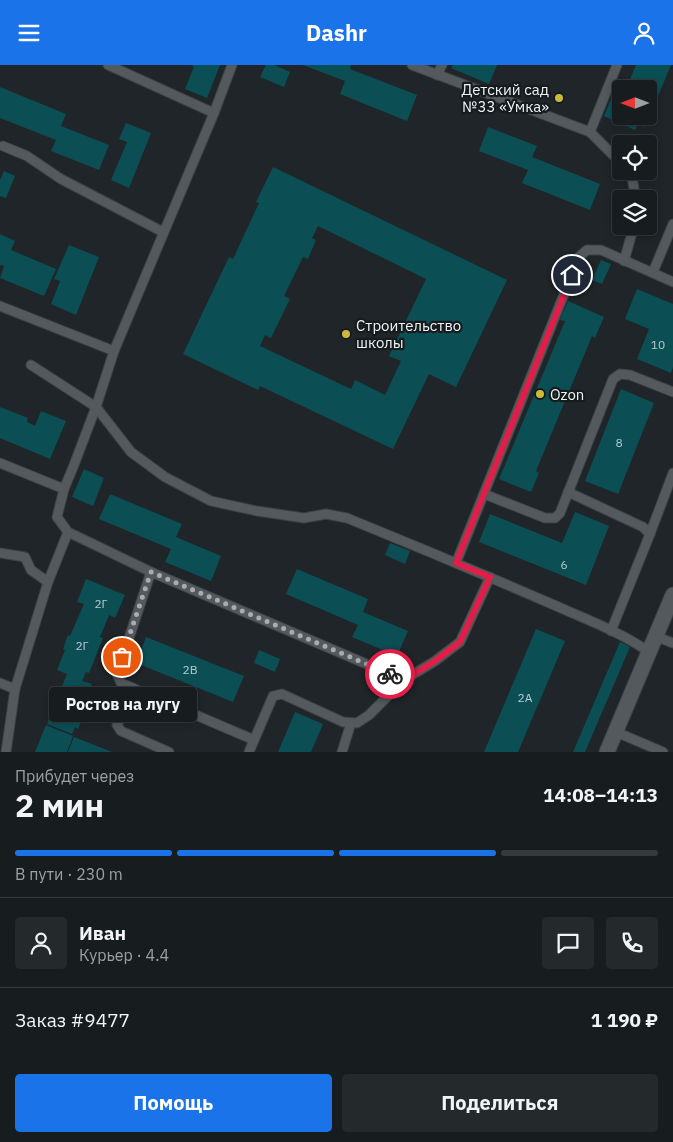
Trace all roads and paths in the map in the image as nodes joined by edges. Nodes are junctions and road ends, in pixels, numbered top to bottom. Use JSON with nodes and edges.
{"nodes":[{"id":1,"x":108,"y":65,"type":"edge"},
{"id":2,"x":232,"y":65,"type":"edge"},
{"id":3,"x":412,"y":65,"type":"edge"},
{"id":4,"x":442,"y":65,"type":"edge"},
{"id":5,"x":617,"y":65,"type":"edge"},
{"id":6,"x":437,"y":75,"type":"junction"},
{"id":7,"x":214,"y":113,"type":"junction"},
{"id":8,"x":590,"y":132,"type":"junction"},
{"id":9,"x":3,"y":145,"type":"dead end"},
{"id":10,"x":612,"y":154,"type":"edge"},
{"id":11,"x":673,"y":225,"type":"edge"},
{"id":12,"x":163,"y":232,"type":"junction"},
{"id":13,"x":631,"y":235,"type":"edge"},
{"id":14,"x":624,"y":261,"type":"junction"},
{"id":15,"x":653,"y":272,"type":"junction"},
{"id":16,"x":673,"y":281,"type":"edge"},
{"id":17,"x":0,"y":306,"type":"edge"},
{"id":18,"x":114,"y":351,"type":"junction"},
{"id":19,"x":31,"y":365,"type":"dead end"},
{"id":20,"x":673,"y":393,"type":"edge"},
{"id":21,"x":96,"y":407,"type":"junction"},
{"id":22,"x":0,"y":463,"type":"edge"},
{"id":23,"x":673,"y":473,"type":"edge"},
{"id":24,"x":64,"y":489,"type":"junction"},
{"id":25,"x":568,"y":492,"type":"junction"},
{"id":26,"x":484,"y":494,"type":"junction"},
{"id":27,"x":68,"y":532,"type":"junction"},
{"id":28,"x":650,"y":534,"type":"junction"},
{"id":29,"x":0,"y":553,"type":"edge"},
{"id":30,"x":456,"y":563,"type":"junction"},
{"id":31,"x":151,"y":572,"type":"junction"},
{"id":32,"x":490,"y":577,"type":"junction"},
{"id":33,"x":48,"y":582,"type":"junction"},
{"id":34,"x":673,"y":595,"type":"edge"},
{"id":35,"x":611,"y":631,"type":"junction"},
{"id":36,"x":655,"y":636,"type":"junction"},
{"id":37,"x":673,"y":643,"type":"edge"},
{"id":38,"x":649,"y":651,"type":"junction"},
{"id":39,"x":404,"y":680,"type":"junction"},
{"id":40,"x":0,"y":683,"type":"edge"},
{"id":41,"x":133,"y":688,"type":"junction"},
{"id":42,"x":16,"y":689,"type":"junction"},
{"id":43,"x":351,"y":723,"type":"junction"},
{"id":44,"x":616,"y":732,"type":"junction"},
{"id":45,"x":254,"y":741,"type":"junction"},
{"id":46,"x":0,"y":750,"type":"edge"},
{"id":47,"x":6,"y":752,"type":"edge"},
{"id":48,"x":169,"y":752,"type":"edge"},
{"id":49,"x":249,"y":752,"type":"edge"},
{"id":50,"x":342,"y":752,"type":"edge"},
{"id":51,"x":607,"y":752,"type":"edge"},
{"id":52,"x":663,"y":752,"type":"edge"}],
"edges":[{"from":1,"to":7,"type":"lane"},
{"from":2,"to":7,"type":"lane"},
{"from":3,"to":6,"type":"lane"},
{"from":4,"to":6,"type":"lane"},
{"from":5,"to":8,"type":"lane"},
{"from":6,"to":8,"type":"lane"},
{"from":7,"to":12,"type":"lane"},
{"from":8,"to":10,"type":"lane"},
{"from":9,"to":12,"type":"lane"},
{"from":11,"to":15,"type":"lane"},
{"from":12,"to":18,"type":"lane"},
{"from":13,"to":14,"type":"lane"},
{"from":14,"to":15,"type":"lane"},
{"from":14,"to":26,"type":"lane"},
{"from":15,"to":16,"type":"lane"},
{"from":17,"to":18,"type":"lane"},
{"from":18,"to":21,"type":"lane"},
{"from":19,"to":21,"type":"lane"},
{"from":20,"to":25,"type":"lane"},
{"from":21,"to":24,"type":"lane"},
{"from":21,"to":30,"type":"lane"},
{"from":22,"to":24,"type":"lane"},
{"from":23,"to":28,"type":"lane"},
{"from":24,"to":27,"type":"lane"},
{"from":25,"to":26,"type":"lane"},
{"from":25,"to":28,"type":"lane"},
{"from":26,"to":30,"type":"lane"},
{"from":27,"to":31,"type":"lane"},
{"from":27,"to":33,"type":"lane"},
{"from":28,"to":35,"type":"lane"},
{"from":29,"to":33,"type":"lane"},
{"from":30,"to":32,"type":"lane"},
{"from":31,"to":39,"type":"lane"},
{"from":31,"to":41,"type":"lane"},
{"from":32,"to":35,"type":"lane"},
{"from":32,"to":39,"type":"lane"},
{"from":33,"to":42,"type":"lane"},
{"from":34,"to":36,"type":"street"},
{"from":35,"to":38,"type":"lane"},
{"from":36,"to":37,"type":"lane"},
{"from":36,"to":38,"type":"street"},
{"from":38,"to":44,"type":"street"},
{"from":39,"to":43,"type":"lane"},
{"from":40,"to":42,"type":"lane"},
{"from":41,"to":45,"type":"lane"},
{"from":41,"to":48,"type":"lane"},
{"from":42,"to":47,"type":"lane"},
{"from":43,"to":45,"type":"lane"},
{"from":43,"to":50,"type":"lane"},
{"from":44,"to":51,"type":"street"},
{"from":44,"to":52,"type":"lane"},
{"from":45,"to":49,"type":"lane"},
{"from":46,"to":47,"type":"lane"}]}
